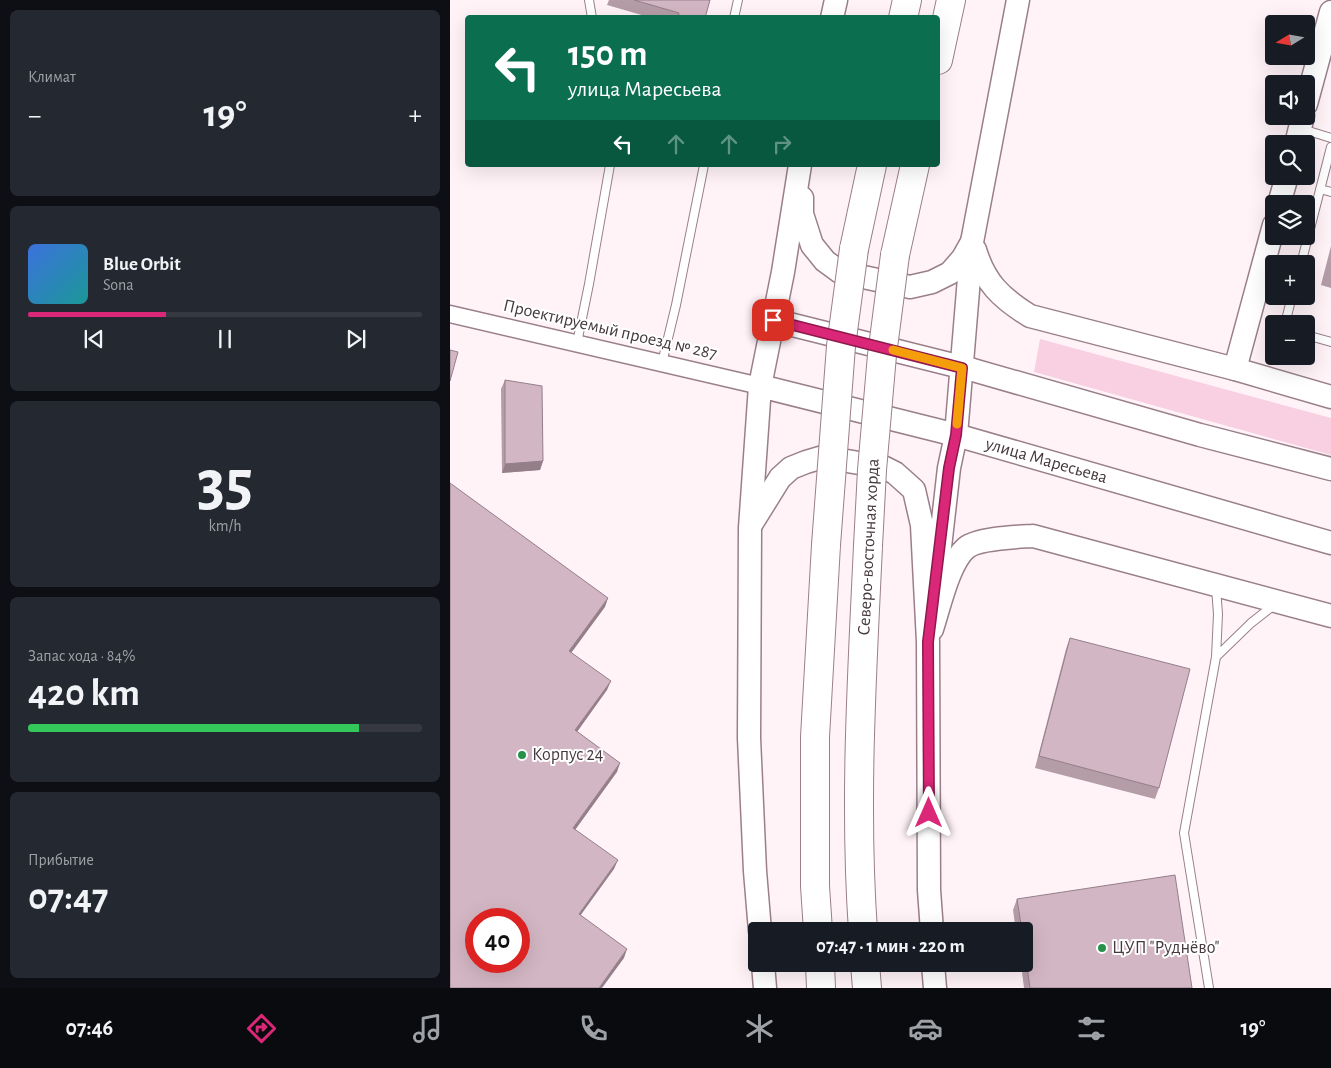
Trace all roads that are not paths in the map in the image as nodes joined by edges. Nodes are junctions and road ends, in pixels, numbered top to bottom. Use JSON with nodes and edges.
{"nodes":[{"id":1,"x":589,"y":0,"type":"edge"},
{"id":2,"x":738,"y":0,"type":"edge"},
{"id":3,"x":836,"y":0,"type":"edge"},
{"id":4,"x":907,"y":0,"type":"edge"},
{"id":5,"x":951,"y":0,"type":"edge"},
{"id":6,"x":1018,"y":0,"type":"edge"},
{"id":7,"x":1331,"y":12,"type":"edge"},
{"id":8,"x":592,"y":15,"type":"edge"},
{"id":9,"x":735,"y":15,"type":"edge"},
{"id":10,"x":833,"y":15,"type":"edge"},
{"id":11,"x":904,"y":15,"type":"edge"},
{"id":12,"x":940,"y":51,"type":"edge"},
{"id":13,"x":1314,"y":75,"type":"edge"},
{"id":14,"x":1299,"y":130,"type":"edge"},
{"id":15,"x":1331,"y":138,"type":"edge"},
{"id":16,"x":1331,"y":147,"type":"edge"},
{"id":17,"x":610,"y":167,"type":"edge"},
{"id":18,"x":704,"y":167,"type":"edge"},
{"id":19,"x":801,"y":167,"type":"edge"},
{"id":20,"x":801,"y":167,"type":"edge"},
{"id":21,"x":872,"y":167,"type":"edge"},
{"id":22,"x":915,"y":167,"type":"edge"},
{"id":23,"x":1320,"y":190,"type":"junction"},
{"id":24,"x":1331,"y":192,"type":"edge"},
{"id":25,"x":972,"y":242,"type":"junction"},
{"id":26,"x":1269,"y":245,"type":"edge"},
{"id":27,"x":1303,"y":255,"type":"edge"},
{"id":28,"x":450,"y":314,"type":"edge"},
{"id":29,"x":773,"y":320,"type":"junction"},
{"id":30,"x":1315,"y":338,"type":"edge"},
{"id":31,"x":1331,"y":342,"type":"edge"},
{"id":32,"x":577,"y":343,"type":"junction"},
{"id":33,"x":662,"y":363,"type":"junction"},
{"id":34,"x":962,"y":368,"type":"junction"},
{"id":35,"x":1235,"y":369,"type":"junction"},
{"id":36,"x":760,"y":386,"type":"junction"},
{"id":37,"x":1331,"y":396,"type":"edge"},
{"id":38,"x":956,"y":435,"type":"junction"},
{"id":39,"x":1331,"y":469,"type":"edge"},
{"id":40,"x":750,"y":528,"type":"junction"},
{"id":41,"x":1331,"y":543,"type":"edge"},
{"id":42,"x":1216,"y":585,"type":"junction"},
{"id":43,"x":1278,"y":602,"type":"junction"},
{"id":44,"x":1331,"y":616,"type":"edge"},
{"id":45,"x":928,"y":642,"type":"junction"},
{"id":46,"x":1216,"y":657,"type":"junction"},
{"id":47,"x":759,"y":922,"type":"edge"},
{"id":48,"x":817,"y":922,"type":"edge"},
{"id":49,"x":862,"y":922,"type":"edge"},
{"id":50,"x":931,"y":922,"type":"edge"},
{"id":51,"x":764,"y":972,"type":"edge"},
{"id":52,"x":820,"y":972,"type":"edge"},
{"id":53,"x":866,"y":972,"type":"edge"},
{"id":54,"x":934,"y":972,"type":"edge"},
{"id":55,"x":765,"y":988,"type":"edge"},
{"id":56,"x":821,"y":988,"type":"edge"},
{"id":57,"x":867,"y":988,"type":"edge"},
{"id":58,"x":935,"y":988,"type":"edge"},
{"id":59,"x":1209,"y":988,"type":"edge"}],
"edges":[{"from":1,"to":8,"type":"lane"},
{"from":2,"to":9,"type":"lane"},
{"from":3,"to":10,"type":"street"},
{"from":4,"to":11,"type":"highway"},
{"from":5,"to":12,"type":"highway"},
{"from":6,"to":25,"type":"street"},
{"from":7,"to":13,"type":"street"},
{"from":14,"to":15,"type":"lane"},
{"from":16,"to":23,"type":"lane"},
{"from":17,"to":32,"type":"lane"},
{"from":18,"to":33,"type":"lane"},
{"from":19,"to":25,"type":"street"},
{"from":20,"to":29,"type":"street"},
{"from":21,"to":48,"type":"highway","bridge":true},
{"from":22,"to":49,"type":"highway","name":"Северо-восточная хорда","bridge":true},
{"from":23,"to":24,"type":"lane"},
{"from":23,"to":27,"type":"lane"},
{"from":25,"to":34,"type":"street"},
{"from":25,"to":35,"type":"street"},
{"from":26,"to":35,"type":"street"},
{"from":28,"to":32,"type":"street","name":"Проектируемый проезд № 287"},
{"from":29,"to":34,"type":"street"},
{"from":29,"to":36,"type":"street"},
{"from":30,"to":31,"type":"lane"},
{"from":32,"to":33,"type":"street","name":"Проектируемый проезд № 287"},
{"from":33,"to":36,"type":"street","name":"Проектируемый проезд № 287"},
{"from":34,"to":38,"type":"street"},
{"from":34,"to":39,"type":"street"},
{"from":35,"to":37,"type":"street"},
{"from":36,"to":38,"type":"street","name":"улица Маресьева"},
{"from":36,"to":40,"type":"street"},
{"from":38,"to":41,"type":"street","name":"улица Маресьева"},
{"from":38,"to":45,"type":"street"},
{"from":40,"to":45,"type":"street"},
{"from":40,"to":47,"type":"street"},
{"from":42,"to":43,"type":"street"},
{"from":42,"to":45,"type":"street"},
{"from":42,"to":46,"type":"lane"},
{"from":43,"to":44,"type":"street"},
{"from":43,"to":46,"type":"lane"},
{"from":45,"to":50,"type":"street"},
{"from":46,"to":59,"type":"lane"},
{"from":51,"to":55,"type":"street"},
{"from":52,"to":56,"type":"highway"},
{"from":53,"to":57,"type":"highway"},
{"from":54,"to":58,"type":"street"}]}
